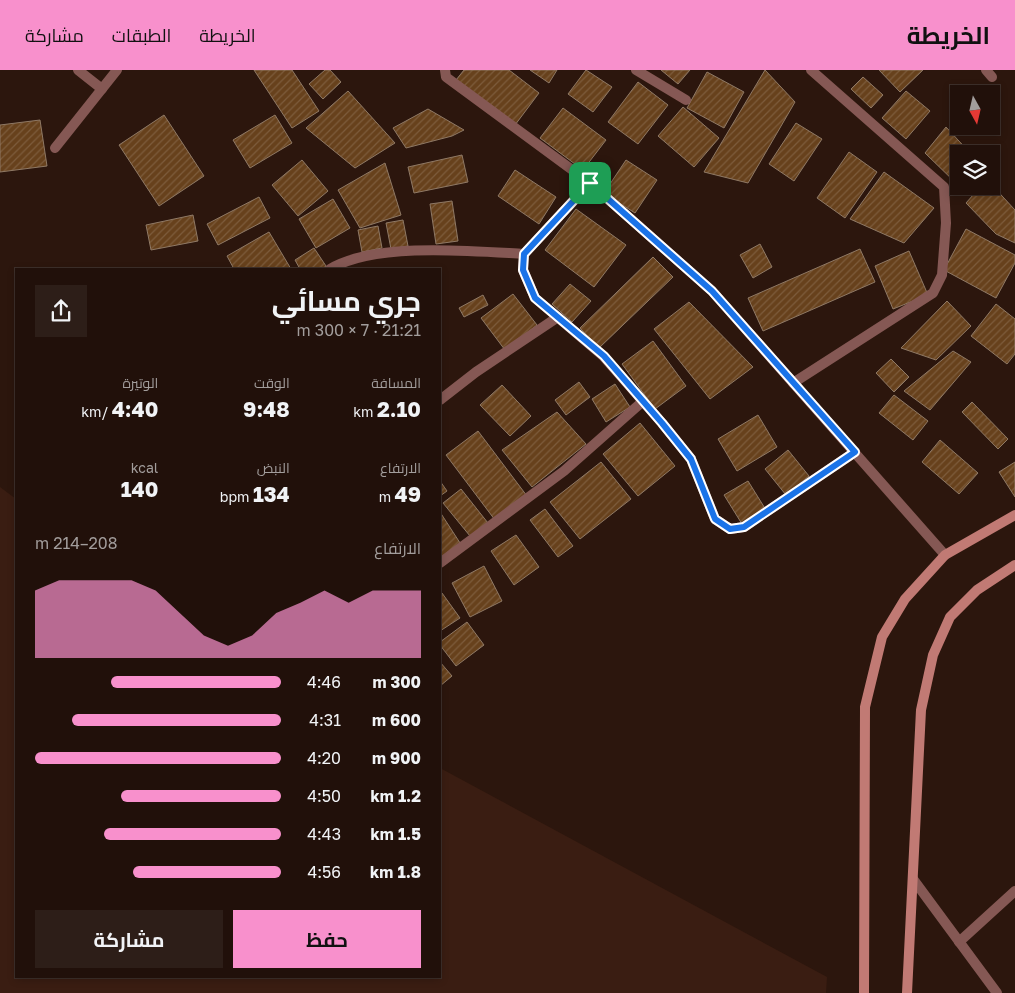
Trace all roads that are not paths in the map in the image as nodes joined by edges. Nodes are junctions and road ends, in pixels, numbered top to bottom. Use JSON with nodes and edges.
{"nodes":[{"id":1,"x":78,"y":70,"type":"edge"},
{"id":2,"x":117,"y":70,"type":"edge"},
{"id":3,"x":445,"y":70,"type":"edge"},
{"id":4,"x":636,"y":70,"type":"edge"},
{"id":5,"x":811,"y":70,"type":"edge"},
{"id":6,"x":102,"y":89,"type":"junction"},
{"id":7,"x":686,"y":100,"type":"dead end"},
{"id":8,"x":55,"y":148,"type":"dead end"},
{"id":9,"x":590,"y":183,"type":"junction"},
{"id":10,"x":524,"y":254,"type":"junction"},
{"id":11,"x":332,"y":268,"type":"edge"},
{"id":12,"x":558,"y":317,"type":"junction"},
{"id":13,"x":793,"y":383,"type":"junction"},
{"id":14,"x":441,"y":399,"type":"edge"},
{"id":15,"x":642,"y":402,"type":"junction"},
{"id":16,"x":855,"y":452,"type":"junction"},
{"id":17,"x":1015,"y":515,"type":"edge"},
{"id":18,"x":945,"y":555,"type":"junction"},
{"id":19,"x":441,"y":561,"type":"edge"},
{"id":20,"x":1015,"y":565,"type":"edge"},
{"id":21,"x":913,"y":879,"type":"junction"},
{"id":22,"x":1015,"y":891,"type":"edge"},
{"id":23,"x":959,"y":942,"type":"junction"},
{"id":24,"x":864,"y":993,"type":"edge"},
{"id":25,"x":907,"y":993,"type":"edge"},
{"id":26,"x":997,"y":993,"type":"edge"}],
"edges":[{"from":1,"to":6,"type":"street"},
{"from":2,"to":6,"type":"street"},
{"from":3,"to":9,"type":"street"},
{"from":4,"to":7,"type":"street"},
{"from":5,"to":13,"type":"street"},
{"from":6,"to":8,"type":"street"},
{"from":9,"to":10,"type":"street"},
{"from":9,"to":13,"type":"street"},
{"from":10,"to":11,"type":"street"},
{"from":10,"to":12,"type":"street"},
{"from":12,"to":14,"type":"street"},
{"from":12,"to":15,"type":"street"},
{"from":13,"to":16,"type":"street"},
{"from":15,"to":16,"type":"street"},
{"from":15,"to":19,"type":"street"},
{"from":16,"to":18,"type":"street"},
{"from":17,"to":18,"type":"street"},
{"from":18,"to":24,"type":"street"},
{"from":20,"to":21,"type":"street"},
{"from":21,"to":23,"type":"street"},
{"from":21,"to":25,"type":"street"},
{"from":22,"to":23,"type":"street"},
{"from":23,"to":26,"type":"street"}]}
